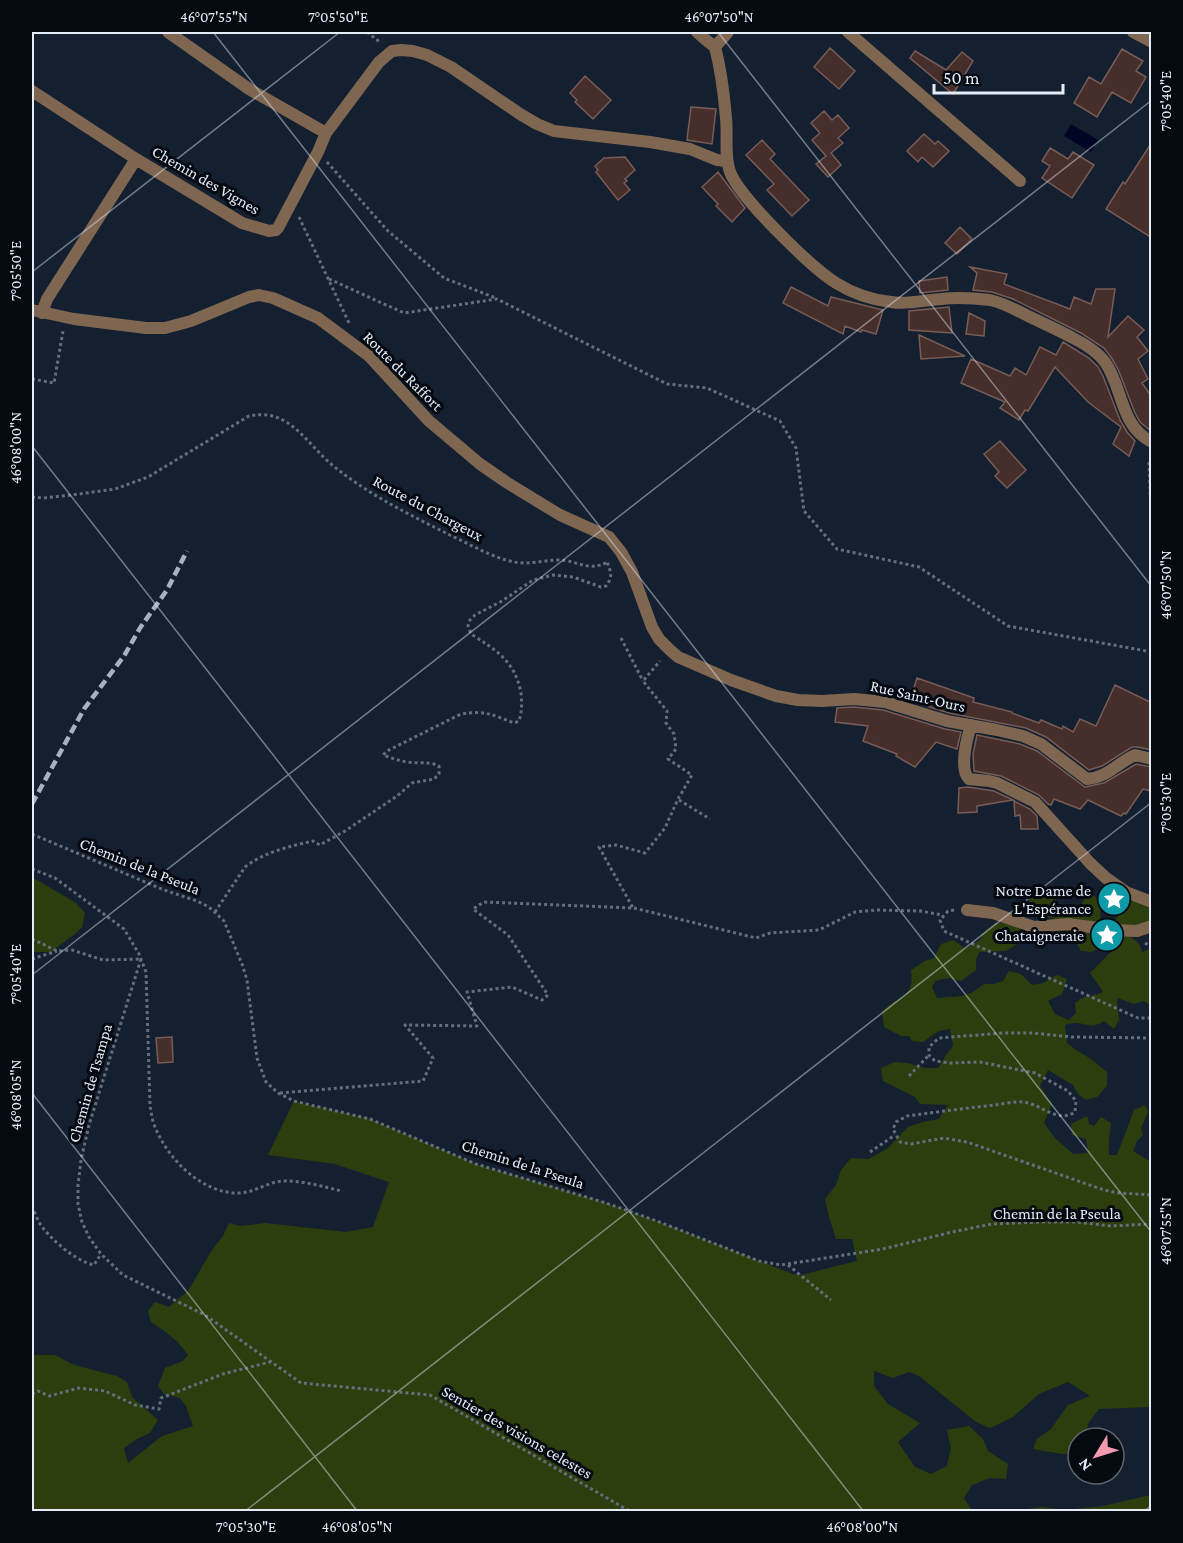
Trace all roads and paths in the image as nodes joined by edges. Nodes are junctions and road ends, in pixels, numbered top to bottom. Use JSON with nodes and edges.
{"nodes":[{"id":1,"x":168,"y":32,"type":"edge"},
{"id":2,"x":697,"y":32,"type":"edge"},
{"id":3,"x":728,"y":32,"type":"edge"},
{"id":4,"x":848,"y":32,"type":"edge"},
{"id":5,"x":1133,"y":32,"type":"edge"},
{"id":6,"x":1152,"y":42,"type":"edge"},
{"id":7,"x":715,"y":46,"type":"junction"},
{"id":8,"x":32,"y":91,"type":"edge"},
{"id":9,"x":326,"y":133,"type":"junction"},
{"id":10,"x":318,"y":152,"type":"junction"},
{"id":11,"x":136,"y":159,"type":"junction"},
{"id":12,"x":727,"y":161,"type":"junction"},
{"id":13,"x":1020,"y":181,"type":"dead end"},
{"id":14,"x":291,"y":203,"type":"junction"},
{"id":15,"x":329,"y":279,"type":"junction"},
{"id":16,"x":497,"y":299,"type":"junction"},
{"id":17,"x":37,"y":312,"type":"edge"},
{"id":18,"x":65,"y":317,"type":"junction"},
{"id":19,"x":353,"y":333,"type":"dead end"},
{"id":20,"x":32,"y":379,"type":"edge"},
{"id":21,"x":1152,"y":442,"type":"edge"},
{"id":22,"x":1152,"y":457,"type":"edge"},
{"id":23,"x":32,"y":497,"type":"edge"},
{"id":24,"x":1152,"y":536,"type":"edge"},
{"id":25,"x":621,"y":552,"type":"junction"},
{"id":26,"x":607,"y":562,"type":"junction"},
{"id":27,"x":621,"y":638,"type":"dead end"},
{"id":28,"x":670,"y":650,"type":"junction"},
{"id":29,"x":1152,"y":652,"type":"edge"},
{"id":30,"x":643,"y":681,"type":"junction"},
{"id":31,"x":971,"y":725,"type":"junction"},
{"id":32,"x":1152,"y":759,"type":"edge"},
{"id":33,"x":678,"y":799,"type":"junction"},
{"id":34,"x":710,"y":819,"type":"dead end"},
{"id":35,"x":32,"y":834,"type":"edge"},
{"id":36,"x":32,"y":869,"type":"edge"},
{"id":37,"x":1152,"y":902,"type":"edge"},
{"id":38,"x":633,"y":908,"type":"junction"},
{"id":39,"x":967,"y":910,"type":"joint"},
{"id":40,"x":215,"y":912,"type":"junction"},
{"id":41,"x":944,"y":915,"type":"junction"},
{"id":42,"x":1152,"y":926,"type":"edge"},
{"id":43,"x":32,"y":939,"type":"edge"},
{"id":44,"x":57,"y":951,"type":"junction"},
{"id":45,"x":32,"y":959,"type":"edge"},
{"id":46,"x":141,"y":959,"type":"junction"},
{"id":47,"x":1152,"y":1018,"type":"edge"},
{"id":48,"x":1152,"y":1038,"type":"edge"},
{"id":49,"x":929,"y":1055,"type":"junction"},
{"id":50,"x":909,"y":1076,"type":"dead end"},
{"id":51,"x":278,"y":1093,"type":"junction"},
{"id":52,"x":896,"y":1135,"type":"junction"},
{"id":53,"x":870,"y":1152,"type":"dead end"},
{"id":54,"x":342,"y":1191,"type":"dead end"},
{"id":55,"x":1152,"y":1195,"type":"edge"},
{"id":56,"x":32,"y":1206,"type":"edge"},
{"id":57,"x":1152,"y":1224,"type":"edge"},
{"id":58,"x":101,"y":1254,"type":"junction"},
{"id":59,"x":788,"y":1265,"type":"junction"},
{"id":60,"x":831,"y":1300,"type":"dead end"},
{"id":61,"x":270,"y":1362,"type":"junction"},
{"id":62,"x":32,"y":1394,"type":"edge"},
{"id":63,"x":631,"y":1512,"type":"edge"}],
"edges":[{"from":1,"to":9,"type":"street"},
{"from":2,"to":7,"type":"street"},
{"from":3,"to":7,"type":"street"},
{"from":4,"to":13,"type":"street"},
{"from":5,"to":6,"type":"street"},
{"from":7,"to":12,"type":"street"},
{"from":8,"to":11,"type":"street","name":"Chemin des Vignes"},
{"from":9,"to":10,"type":"street","name":"Chemin des Vignes"},
{"from":9,"to":12,"type":"street","name":"Chemin des Vignes"},
{"from":10,"to":14,"type":"street","name":"Chemin des Vignes"},
{"from":10,"to":16,"type":"path"},
{"from":11,"to":14,"type":"street","name":"Chemin des Vignes"},
{"from":11,"to":17,"type":"street"},
{"from":12,"to":21,"type":"street"},
{"from":14,"to":15,"type":"path"},
{"from":15,"to":16,"type":"path"},
{"from":15,"to":19,"type":"path"},
{"from":16,"to":29,"type":"path"},
{"from":17,"to":18,"type":"street","name":"Route du Raffort"},
{"from":18,"to":20,"type":"path"},
{"from":18,"to":25,"type":"street","name":"Route du Raffort"},
{"from":22,"to":24,"type":"path"},
{"from":23,"to":26,"type":"path","name":"Route du Chargeux"},
{"from":25,"to":26,"type":"path"},
{"from":25,"to":28,"type":"street","name":"Rue Saint-Ours"},
{"from":26,"to":40,"type":"path"},
{"from":27,"to":30,"type":"path"},
{"from":28,"to":30,"type":"path"},
{"from":28,"to":31,"type":"street","name":"Rue Saint-Ours"},
{"from":30,"to":33,"type":"path"},
{"from":31,"to":32,"type":"street","name":"Rue Saint-Ours"},
{"from":31,"to":37,"type":"street"},
{"from":33,"to":34,"type":"path"},
{"from":33,"to":38,"type":"path"},
{"from":35,"to":40,"type":"path","name":"Chemin de la Pseula"},
{"from":36,"to":46,"type":"path"},
{"from":38,"to":41,"type":"path"},
{"from":38,"to":51,"type":"path"},
{"from":39,"to":41,"type":"path"},
{"from":39,"to":42,"type":"street"},
{"from":40,"to":51,"type":"path","name":"Chemin de la Pseula"},
{"from":41,"to":47,"type":"path"},
{"from":43,"to":44,"type":"path"},
{"from":44,"to":45,"type":"path"},
{"from":44,"to":46,"type":"path"},
{"from":46,"to":54,"type":"path"},
{"from":46,"to":58,"type":"path","name":"Chemin de Tsampa"},
{"from":48,"to":49,"type":"path"},
{"from":49,"to":50,"type":"path"},
{"from":49,"to":52,"type":"path"},
{"from":51,"to":59,"type":"path","name":"Chemin de la Pseula"},
{"from":52,"to":53,"type":"path"},
{"from":52,"to":55,"type":"path"},
{"from":56,"to":58,"type":"path"},
{"from":57,"to":59,"type":"path","name":"Chemin de la Pseula"},
{"from":58,"to":61,"type":"path","name":"Sentier des visions celestes"},
{"from":59,"to":60,"type":"path"},
{"from":61,"to":62,"type":"path"},
{"from":61,"to":63,"type":"path","name":"Sentier des visions celestes"}]}
